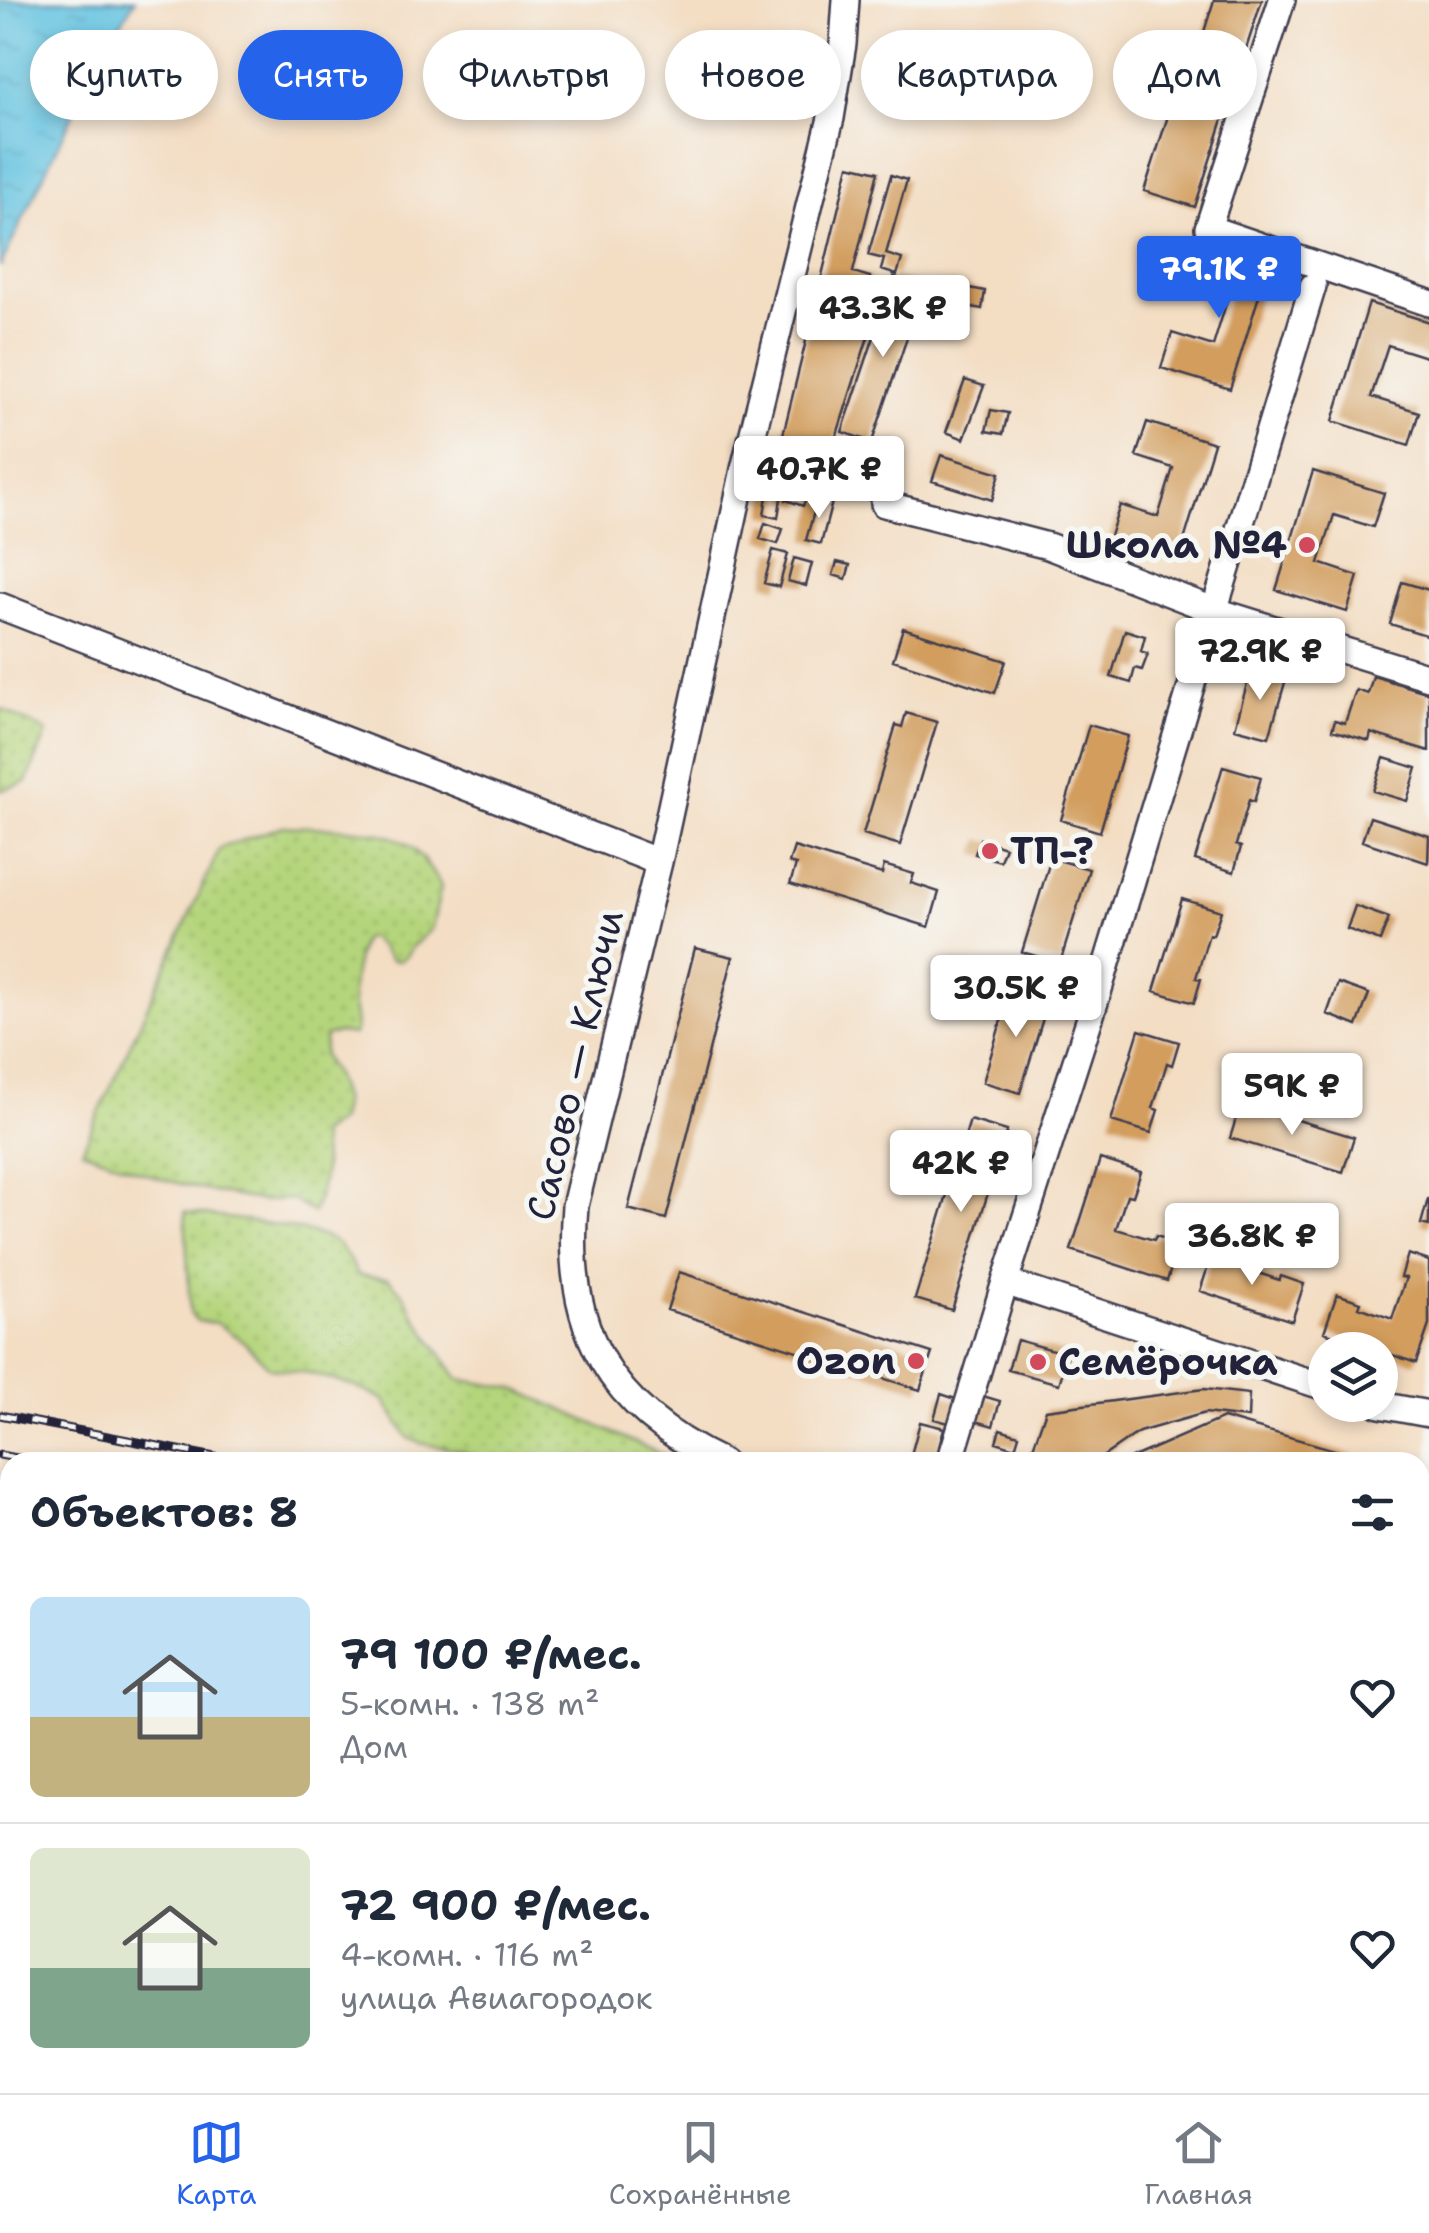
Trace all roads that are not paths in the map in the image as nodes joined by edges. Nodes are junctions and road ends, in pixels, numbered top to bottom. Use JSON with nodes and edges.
{"nodes":[{"id":1,"x":846,"y":0,"type":"edge"},
{"id":2,"x":1282,"y":0,"type":"edge"},
{"id":3,"x":1313,"y":286,"type":"dead end"},
{"id":4,"x":1429,"y":304,"type":"edge"},
{"id":5,"x":884,"y":504,"type":"dead end"},
{"id":6,"x":1,"y":607,"type":"edge"},
{"id":7,"x":1214,"y":610,"type":"junction"},
{"id":8,"x":1429,"y":678,"type":"edge"},
{"id":9,"x":659,"y":862,"type":"junction"},
{"id":10,"x":1005,"y":1282,"type":"junction"},
{"id":11,"x":1308,"y":1381,"type":"edge"},
{"id":12,"x":1398,"y":1408,"type":"edge"},
{"id":13,"x":1429,"y":1414,"type":"edge"},
{"id":14,"x":701,"y":1452,"type":"edge"},
{"id":15,"x":954,"y":1452,"type":"edge"}],
"edges":[{"from":1,"to":9,"type":"street","name":"Сасово — Ключи"},
{"from":2,"to":4,"type":"street"},
{"from":3,"to":7,"type":"street"},
{"from":5,"to":7,"type":"street"},
{"from":6,"to":9,"type":"street"},
{"from":7,"to":8,"type":"street"},
{"from":7,"to":10,"type":"street"},
{"from":9,"to":14,"type":"street","name":"Сасово — Ключи"},
{"from":10,"to":11,"type":"street"},
{"from":10,"to":15,"type":"street"},
{"from":12,"to":13,"type":"street"}]}
